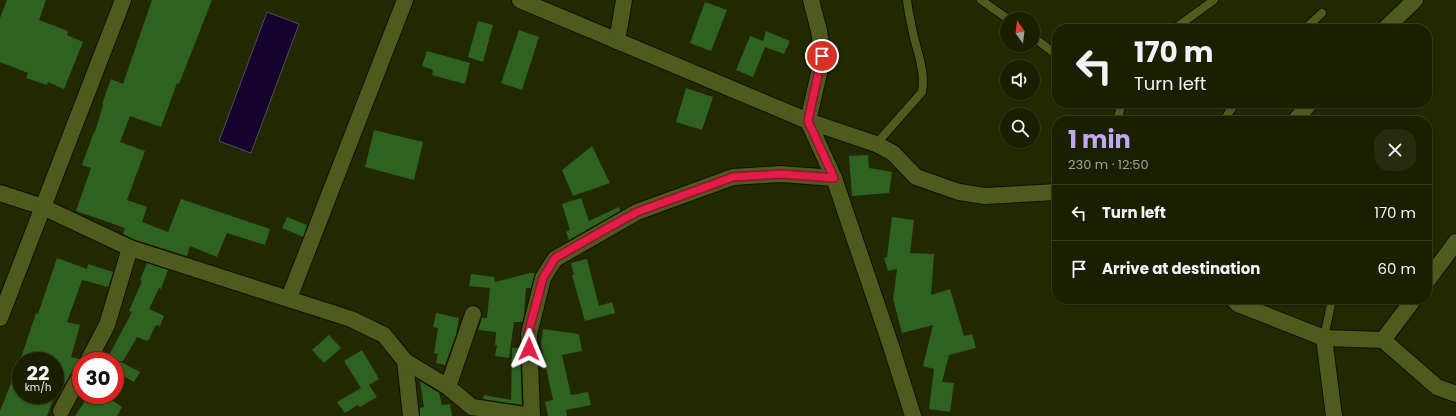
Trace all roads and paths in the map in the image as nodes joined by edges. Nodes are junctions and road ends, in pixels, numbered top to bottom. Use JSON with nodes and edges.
{"nodes":[{"id":1,"x":122,"y":0,"type":"edge"},
{"id":2,"x":405,"y":0,"type":"edge"},
{"id":3,"x":624,"y":0,"type":"edge"},
{"id":4,"x":811,"y":0,"type":"edge"},
{"id":5,"x":906,"y":0,"type":"edge"},
{"id":6,"x":981,"y":0,"type":"edge"},
{"id":7,"x":1214,"y":0,"type":"edge"},
{"id":8,"x":1415,"y":0,"type":"edge"},
{"id":9,"x":529,"y":2,"type":"edge"},
{"id":10,"x":1000,"y":13,"type":"edge"},
{"id":11,"x":1322,"y":13,"type":"dead end"},
{"id":12,"x":1181,"y":24,"type":"edge"},
{"id":13,"x":1310,"y":24,"type":"edge"},
{"id":14,"x":1390,"y":24,"type":"edge"},
{"id":15,"x":617,"y":41,"type":"junction"},
{"id":16,"x":1040,"y":42,"type":"edge"},
{"id":17,"x":1052,"y":51,"type":"edge"},
{"id":18,"x":1306,"y":108,"type":"edge"},
{"id":19,"x":1299,"y":116,"type":"edge"},
{"id":20,"x":808,"y":121,"type":"junction"},
{"id":21,"x":876,"y":144,"type":"junction"},
{"id":22,"x":834,"y":178,"type":"junction"},
{"id":23,"x":1052,"y":192,"type":"edge"},
{"id":24,"x":0,"y":193,"type":"edge"},
{"id":25,"x":43,"y":207,"type":"junction"},
{"id":26,"x":1456,"y":242,"type":"edge"},
{"id":27,"x":130,"y":248,"type":"junction"},
{"id":28,"x":1432,"y":274,"type":"edge"},
{"id":29,"x":289,"y":298,"type":"junction"},
{"id":30,"x":1244,"y":304,"type":"edge"},
{"id":31,"x":1331,"y":304,"type":"edge"},
{"id":32,"x":1410,"y":304,"type":"edge"},
{"id":33,"x":473,"y":314,"type":"dead end"},
{"id":34,"x":0,"y":318,"type":"edge"},
{"id":35,"x":1324,"y":338,"type":"junction"},
{"id":36,"x":1383,"y":340,"type":"junction"},
{"id":37,"x":93,"y":352,"type":"edge"},
{"id":38,"x":405,"y":361,"type":"junction"},
{"id":39,"x":448,"y":387,"type":"junction"},
{"id":40,"x":72,"y":392,"type":"edge"},
{"id":41,"x":1456,"y":394,"type":"edge"},
{"id":42,"x":62,"y":411,"type":"dead end"},
{"id":43,"x":411,"y":416,"type":"edge"},
{"id":44,"x":532,"y":416,"type":"edge"},
{"id":45,"x":913,"y":416,"type":"edge"},
{"id":46,"x":1334,"y":416,"type":"edge"}],
"edges":[{"from":1,"to":25,"type":"street"},
{"from":2,"to":29,"type":"street"},
{"from":3,"to":15,"type":"street"},
{"from":4,"to":20,"type":"street"},
{"from":5,"to":21,"type":"lane"},
{"from":6,"to":10,"type":"lane"},
{"from":7,"to":12,"type":"lane"},
{"from":8,"to":14,"type":"street"},
{"from":9,"to":15,"type":"street"},
{"from":11,"to":13,"type":"lane"},
{"from":15,"to":20,"type":"street"},
{"from":16,"to":17,"type":"lane"},
{"from":18,"to":19,"type":"street"},
{"from":20,"to":21,"type":"street"},
{"from":20,"to":22,"type":"street"},
{"from":21,"to":23,"type":"street"},
{"from":22,"to":44,"type":"street"},
{"from":22,"to":45,"type":"street"},
{"from":24,"to":25,"type":"street"},
{"from":25,"to":27,"type":"street"},
{"from":25,"to":34,"type":"street"},
{"from":26,"to":28,"type":"street"},
{"from":27,"to":29,"type":"street"},
{"from":27,"to":37,"type":"street"},
{"from":29,"to":38,"type":"street"},
{"from":30,"to":35,"type":"street"},
{"from":31,"to":35,"type":"lane"},
{"from":32,"to":36,"type":"street"},
{"from":33,"to":39,"type":"street"},
{"from":35,"to":36,"type":"street"},
{"from":35,"to":46,"type":"street"},
{"from":36,"to":41,"type":"street"},
{"from":38,"to":39,"type":"street"},
{"from":38,"to":43,"type":"street"},
{"from":39,"to":44,"type":"street"},
{"from":40,"to":42,"type":"street"}]}
